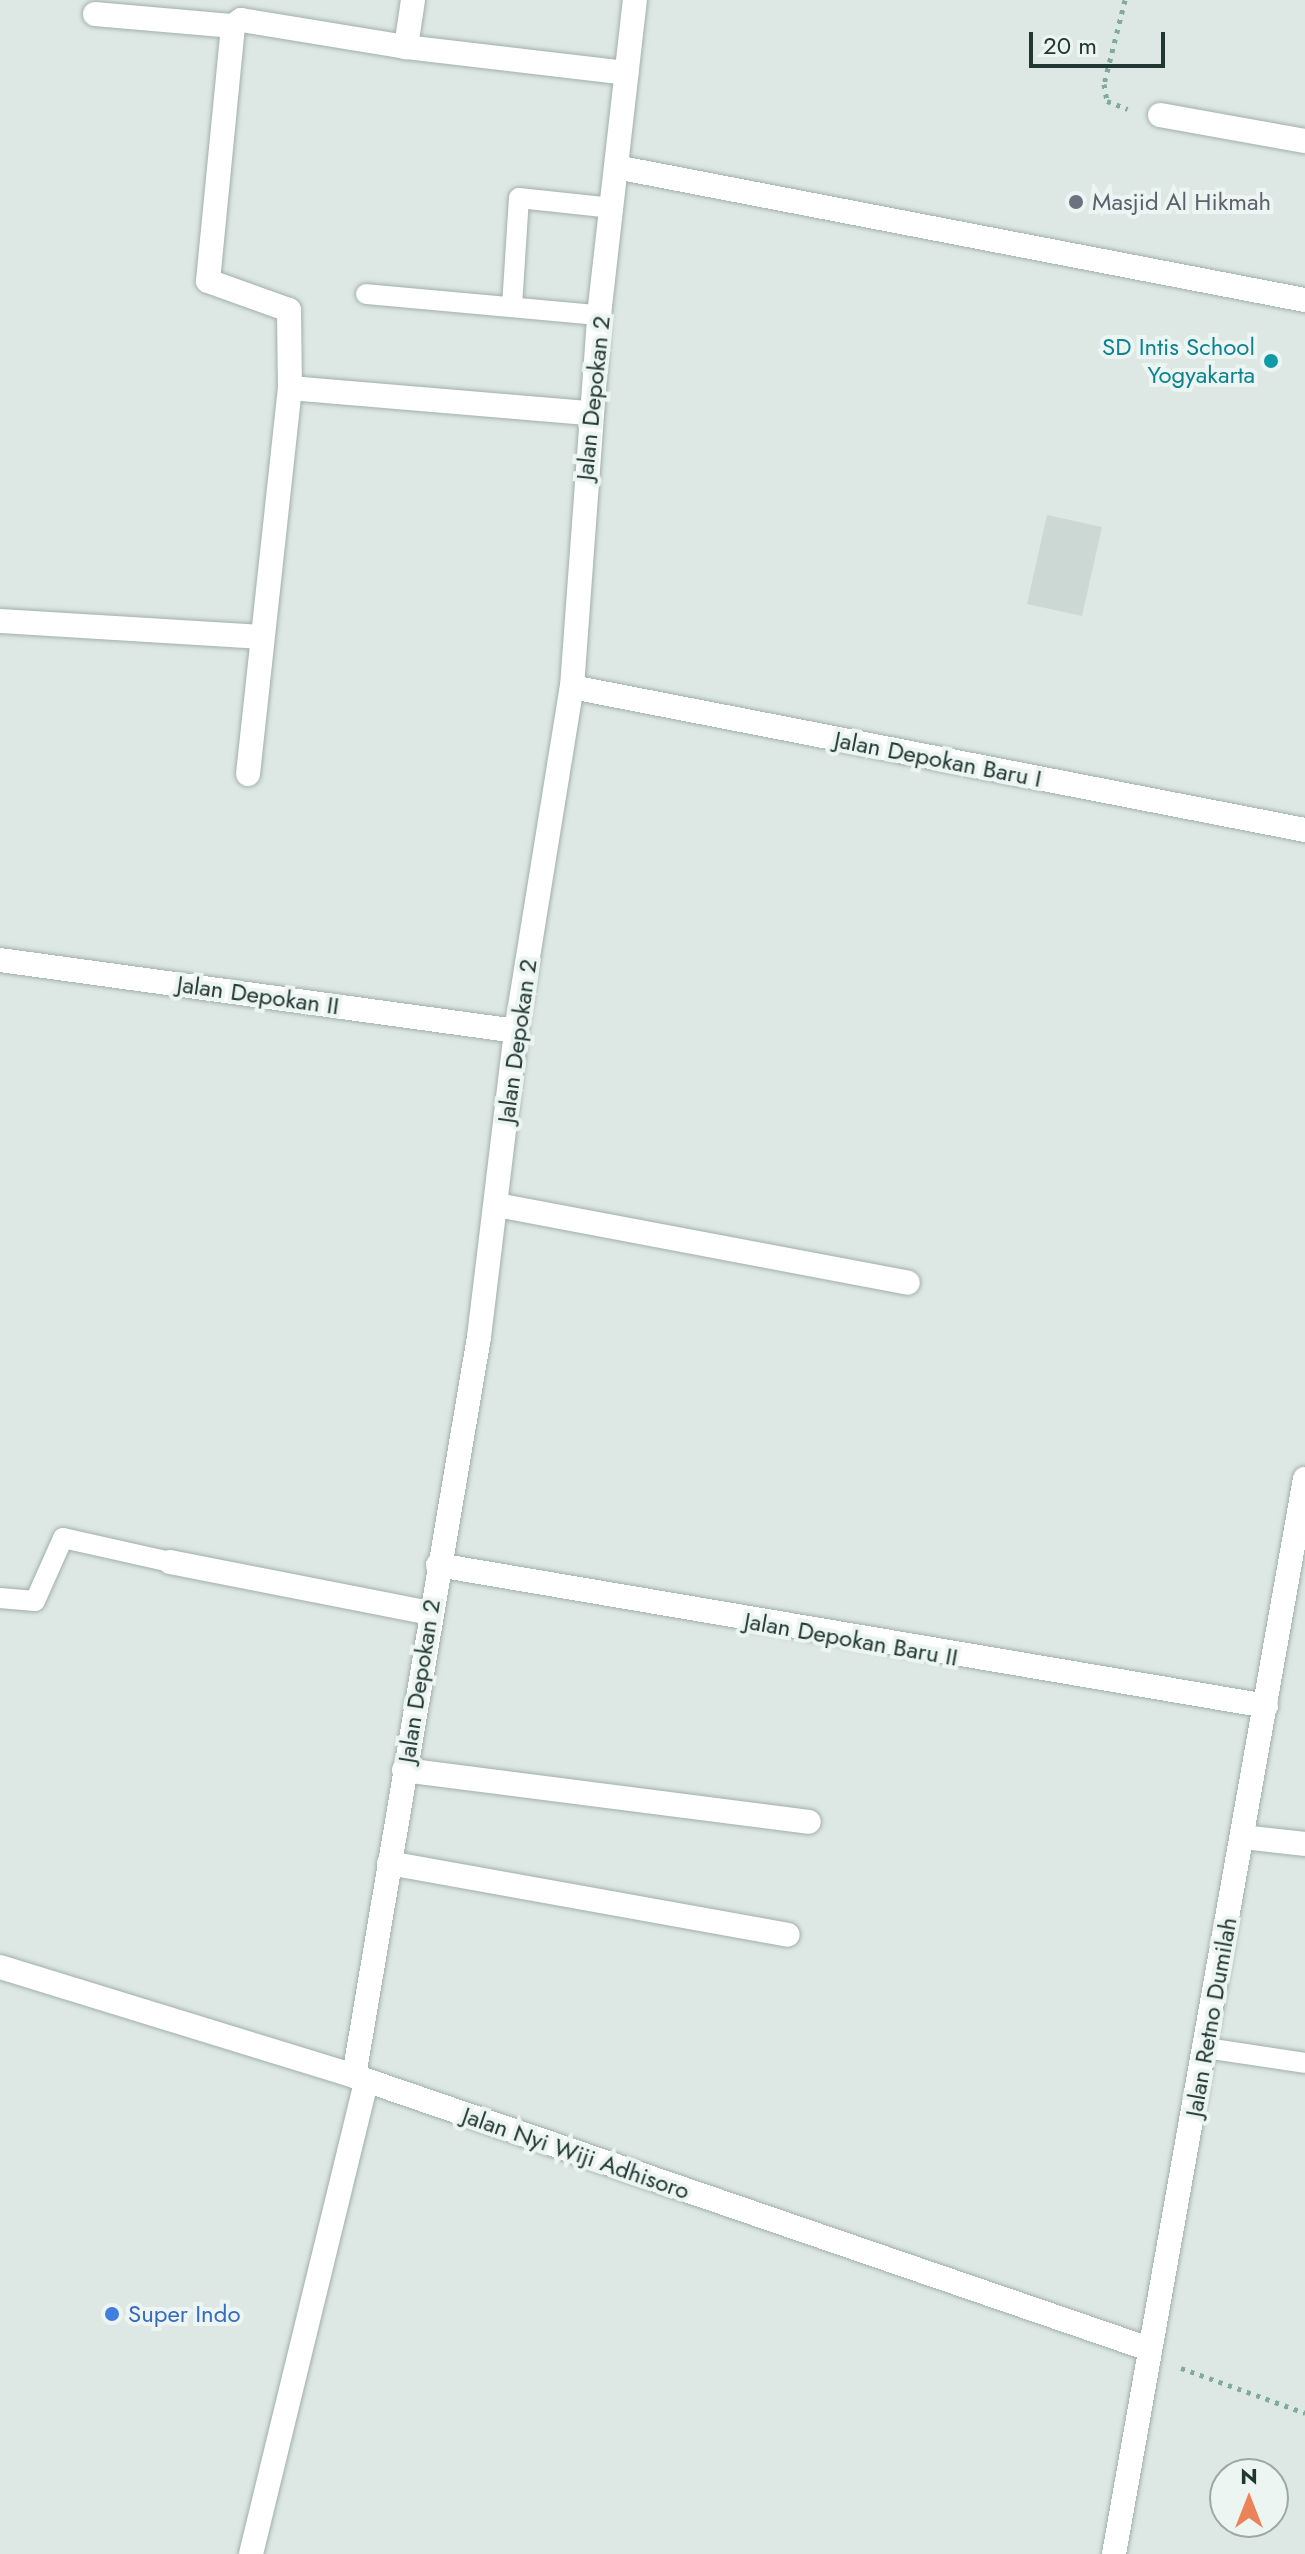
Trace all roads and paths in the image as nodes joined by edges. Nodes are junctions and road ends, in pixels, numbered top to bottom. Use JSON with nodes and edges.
{"nodes":[{"id":1,"x":413,"y":0,"type":"edge"},
{"id":2,"x":635,"y":0,"type":"edge"},
{"id":3,"x":1125,"y":0,"type":"edge"},
{"id":4,"x":95,"y":14,"type":"dead end"},
{"id":5,"x":233,"y":26,"type":"junction"},
{"id":6,"x":406,"y":47,"type":"junction"},
{"id":7,"x":626,"y":73,"type":"junction"},
{"id":8,"x":1160,"y":115,"type":"joint"},
{"id":9,"x":1305,"y":141,"type":"edge"},
{"id":10,"x":616,"y":167,"type":"junction"},
{"id":11,"x":612,"y":208,"type":"junction"},
{"id":12,"x":366,"y":294,"type":"dead end"},
{"id":13,"x":1305,"y":300,"type":"edge"},
{"id":14,"x":512,"y":306,"type":"junction"},
{"id":15,"x":599,"y":315,"type":"junction"},
{"id":16,"x":290,"y":388,"type":"junction"},
{"id":17,"x":590,"y":413,"type":"junction"},
{"id":18,"x":0,"y":621,"type":"edge"},
{"id":19,"x":259,"y":637,"type":"junction"},
{"id":20,"x":572,"y":687,"type":"junction"},
{"id":21,"x":248,"y":774,"type":"dead end"},
{"id":22,"x":1305,"y":830,"type":"edge"},
{"id":23,"x":0,"y":960,"type":"edge"},
{"id":24,"x":516,"y":1031,"type":"junction"},
{"id":25,"x":497,"y":1205,"type":"junction"},
{"id":26,"x":908,"y":1283,"type":"dead end"},
{"id":27,"x":1305,"y":1479,"type":"edge"},
{"id":28,"x":1301,"y":1524,"type":"edge"},
{"id":29,"x":170,"y":1562,"type":"joint"},
{"id":30,"x":438,"y":1565,"type":"junction"},
{"id":31,"x":0,"y":1598,"type":"edge"},
{"id":32,"x":430,"y":1613,"type":"junction"},
{"id":33,"x":1266,"y":1706,"type":"junction"},
{"id":34,"x":404,"y":1770,"type":"junction"},
{"id":35,"x":809,"y":1822,"type":"dead end"},
{"id":36,"x":1242,"y":1837,"type":"junction"},
{"id":37,"x":1305,"y":1844,"type":"edge"},
{"id":38,"x":389,"y":1863,"type":"junction"},
{"id":39,"x":788,"y":1935,"type":"dead end"},
{"id":40,"x":0,"y":1967,"type":"edge"},
{"id":41,"x":1206,"y":2048,"type":"junction"},
{"id":42,"x":1305,"y":2063,"type":"edge"},
{"id":43,"x":360,"y":2078,"type":"junction"},
{"id":44,"x":1149,"y":2349,"type":"junction"},
{"id":45,"x":1305,"y":2413,"type":"edge"},
{"id":46,"x":251,"y":2554,"type":"edge"},
{"id":47,"x":1114,"y":2554,"type":"edge"}],
"edges":[{"from":1,"to":6,"type":"street"},
{"from":2,"to":7,"type":"street","name":"Jalan Depokan 2"},
{"from":3,"to":8,"type":"path"},
{"from":4,"to":5,"type":"street"},
{"from":5,"to":6,"type":"street"},
{"from":5,"to":16,"type":"street"},
{"from":6,"to":7,"type":"street"},
{"from":7,"to":10,"type":"street","name":"Jalan Depokan 2"},
{"from":8,"to":9,"type":"street"},
{"from":10,"to":11,"type":"street","name":"Jalan Depokan 2"},
{"from":10,"to":13,"type":"street"},
{"from":11,"to":14,"type":"lane"},
{"from":11,"to":15,"type":"street","name":"Jalan Depokan 2"},
{"from":12,"to":14,"type":"lane"},
{"from":14,"to":15,"type":"lane"},
{"from":15,"to":17,"type":"street","name":"Jalan Depokan 2"},
{"from":16,"to":17,"type":"street"},
{"from":16,"to":19,"type":"street"},
{"from":17,"to":20,"type":"street","name":"Jalan Depokan 2"},
{"from":18,"to":19,"type":"street"},
{"from":19,"to":21,"type":"street"},
{"from":20,"to":22,"type":"street","name":"Jalan Depokan Baru I"},
{"from":20,"to":24,"type":"street","name":"Jalan Depokan 2"},
{"from":23,"to":24,"type":"street","name":"Jalan Depokan II"},
{"from":24,"to":25,"type":"street","name":"Jalan Depokan 2"},
{"from":25,"to":26,"type":"street"},
{"from":25,"to":30,"type":"street","name":"Jalan Depokan 2"},
{"from":27,"to":28,"type":"street","name":"Jalan Retno Dumilah"},
{"from":28,"to":33,"type":"street","name":"Jalan Retno Dumilah"},
{"from":29,"to":31,"type":"lane"},
{"from":29,"to":32,"type":"street"},
{"from":30,"to":32,"type":"street","name":"Jalan Depokan 2"},
{"from":30,"to":33,"type":"street","name":"Jalan Depokan Baru II"},
{"from":32,"to":34,"type":"street","name":"Jalan Depokan 2"},
{"from":33,"to":36,"type":"street","name":"Jalan Retno Dumilah"},
{"from":34,"to":35,"type":"street"},
{"from":34,"to":38,"type":"street","name":"Jalan Depokan 2"},
{"from":36,"to":37,"type":"street"},
{"from":36,"to":41,"type":"street","name":"Jalan Retno Dumilah"},
{"from":38,"to":39,"type":"street"},
{"from":38,"to":43,"type":"street","name":"Jalan Depokan 2"},
{"from":40,"to":43,"type":"street","name":"Jalan Nyi Wiji Adhisoro"},
{"from":41,"to":42,"type":"lane"},
{"from":41,"to":44,"type":"street","name":"Jalan Retno Dumilah"},
{"from":43,"to":44,"type":"street","name":"Jalan Nyi Wiji Adhisoro"},
{"from":43,"to":46,"type":"street","name":"Jalan Depokan 2"},
{"from":44,"to":45,"type":"path"},
{"from":44,"to":47,"type":"street","name":"Jalan Retno Dumilah"}]}
